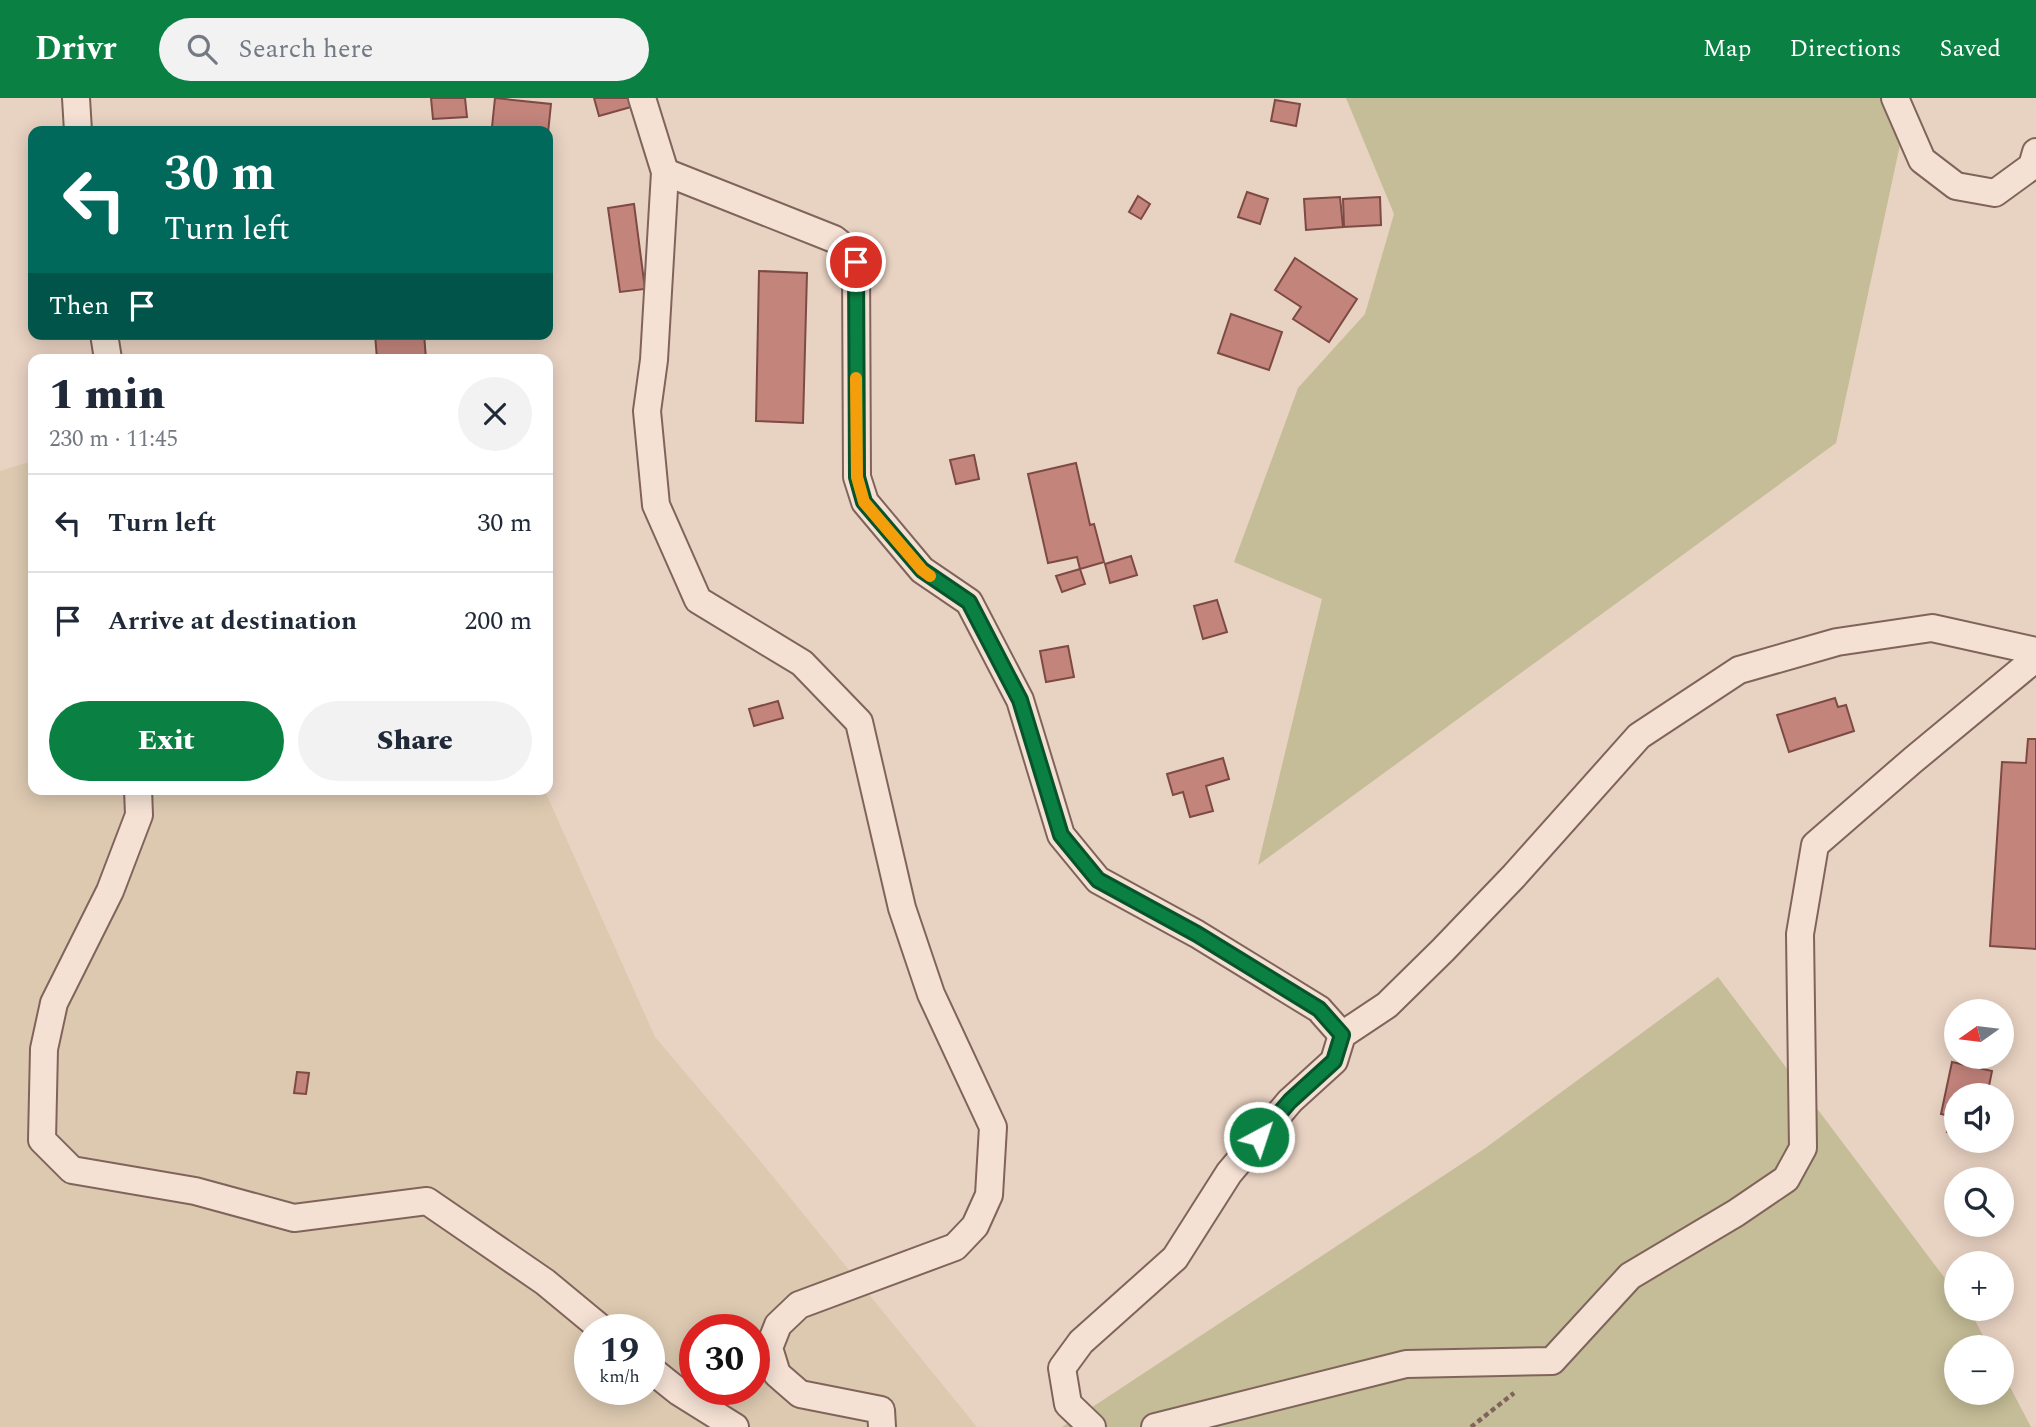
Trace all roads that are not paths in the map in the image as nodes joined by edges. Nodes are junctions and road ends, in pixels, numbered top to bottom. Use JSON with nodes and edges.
{"nodes":[{"id":1,"x":76,"y":98,"type":"edge"},
{"id":2,"x":642,"y":98,"type":"edge"},
{"id":3,"x":1895,"y":98,"type":"edge"},
{"id":4,"x":78,"y":126,"type":"edge"},
{"id":5,"x":2036,"y":152,"type":"edge"},
{"id":6,"x":665,"y":172,"type":"junction"},
{"id":7,"x":2036,"y":651,"type":"edge"},
{"id":8,"x":2036,"y":658,"type":"edge"},
{"id":9,"x":138,"y":795,"type":"edge"},
{"id":10,"x":1342,"y":1035,"type":"junction"},
{"id":11,"x":584,"y":1314,"type":"edge"},
{"id":12,"x":665,"y":1381,"type":"edge"},
{"id":13,"x":735,"y":1427,"type":"edge"},
{"id":14,"x":882,"y":1427,"type":"edge"},
{"id":15,"x":1092,"y":1427,"type":"edge"},
{"id":16,"x":1155,"y":1427,"type":"edge"}],
"edges":[{"from":1,"to":4,"type":"street"},
{"from":2,"to":6,"type":"street"},
{"from":3,"to":5,"type":"street"},
{"from":6,"to":10,"type":"street"},
{"from":6,"to":14,"type":"street"},
{"from":7,"to":10,"type":"street"},
{"from":8,"to":16,"type":"street"},
{"from":9,"to":11,"type":"street"},
{"from":10,"to":15,"type":"street"},
{"from":12,"to":13,"type":"street"}]}
